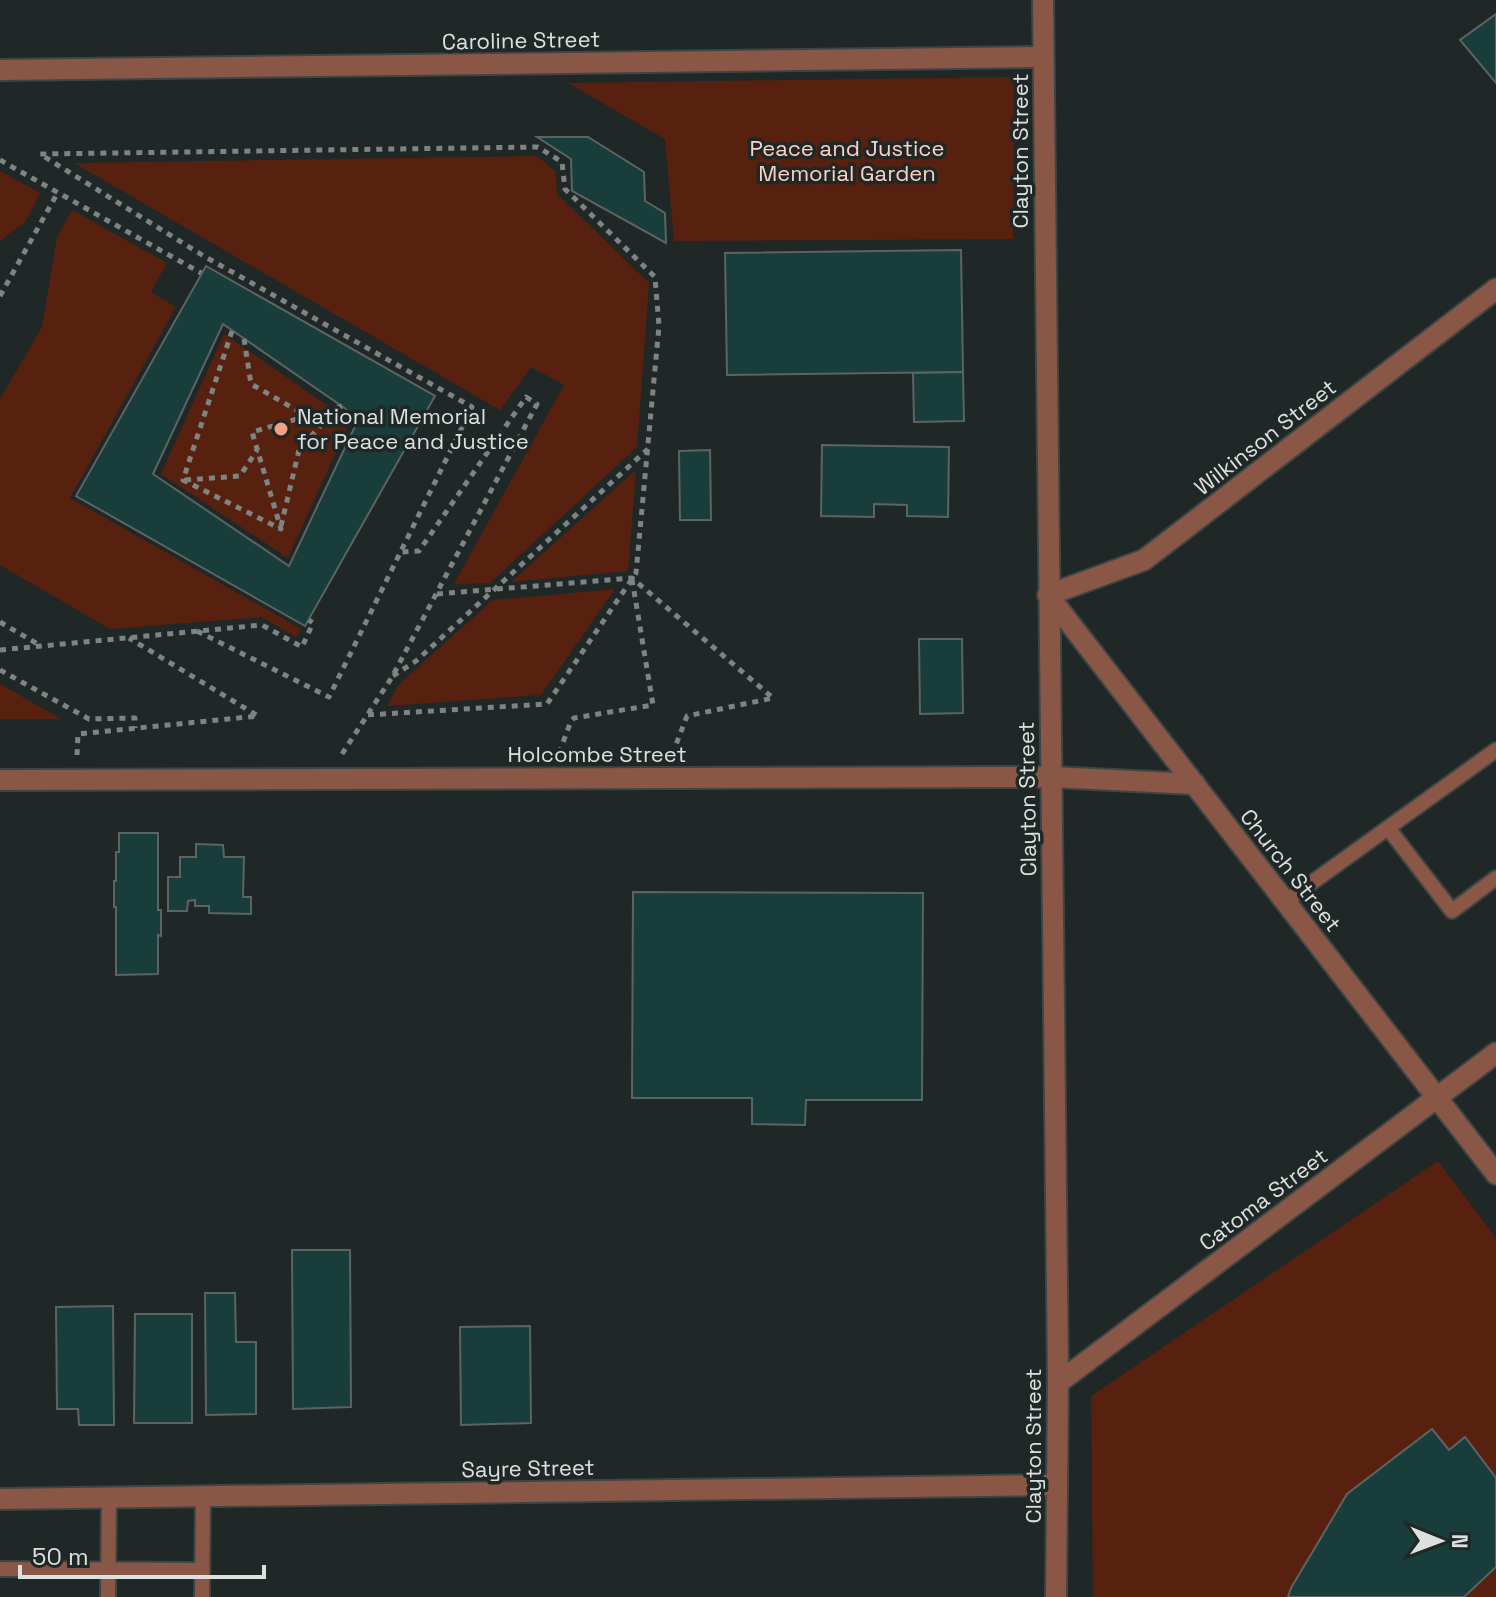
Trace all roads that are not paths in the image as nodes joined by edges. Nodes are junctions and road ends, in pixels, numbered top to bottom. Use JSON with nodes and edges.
{"nodes":[{"id":1,"x":1043,"y":0,"type":"edge"},
{"id":2,"x":1043,"y":57,"type":"junction"},
{"id":3,"x":0,"y":70,"type":"edge"},
{"id":4,"x":1496,"y":289,"type":"edge"},
{"id":5,"x":1048,"y":595,"type":"junction"},
{"id":6,"x":1496,"y":750,"type":"edge"},
{"id":7,"x":1052,"y":777,"type":"junction"},
{"id":8,"x":0,"y":780,"type":"edge"},
{"id":9,"x":1195,"y":784,"type":"junction"},
{"id":10,"x":1388,"y":828,"type":"junction"},
{"id":11,"x":1496,"y":878,"type":"edge"},
{"id":12,"x":1285,"y":902,"type":"junction"},
{"id":13,"x":1496,"y":1053,"type":"edge"},
{"id":14,"x":1437,"y":1098,"type":"junction"},
{"id":15,"x":1496,"y":1174,"type":"edge"},
{"id":16,"x":1058,"y":1383,"type":"junction"},
{"id":17,"x":1056,"y":1485,"type":"junction"},
{"id":18,"x":203,"y":1496,"type":"junction"},
{"id":19,"x":109,"y":1498,"type":"junction"},
{"id":20,"x":0,"y":1499,"type":"edge"},
{"id":21,"x":108,"y":1568,"type":"junction"},
{"id":22,"x":0,"y":1569,"type":"edge"},
{"id":23,"x":202,"y":1570,"type":"junction"},
{"id":24,"x":108,"y":1597,"type":"edge"},
{"id":25,"x":202,"y":1597,"type":"edge"},
{"id":26,"x":1056,"y":1597,"type":"edge"}],
"edges":[{"from":1,"to":2,"type":"street","name":"Clayton Street"},
{"from":2,"to":3,"type":"street","name":"Caroline Street"},
{"from":2,"to":5,"type":"street","name":"Clayton Street"},
{"from":4,"to":5,"type":"street","name":"Wilkinson Street"},
{"from":5,"to":7,"type":"street","name":"Clayton Street"},
{"from":5,"to":9,"type":"street","name":"Church Street"},
{"from":6,"to":10,"type":"lane"},
{"from":7,"to":8,"type":"street","name":"Holcombe Street"},
{"from":7,"to":9,"type":"street","name":"Holcombe Street"},
{"from":7,"to":16,"type":"street","name":"Clayton Street"},
{"from":9,"to":12,"type":"street","name":"Church Street"},
{"from":10,"to":11,"type":"lane"},
{"from":10,"to":12,"type":"lane"},
{"from":12,"to":14,"type":"street","name":"Church Street"},
{"from":13,"to":14,"type":"street","name":"Catoma Street"},
{"from":14,"to":15,"type":"street","name":"Church Street"},
{"from":14,"to":16,"type":"street","name":"Catoma Street"},
{"from":16,"to":17,"type":"street","name":"Clayton Street"},
{"from":17,"to":18,"type":"street","name":"Sayre Street"},
{"from":17,"to":26,"type":"street","name":"Clayton Street"},
{"from":18,"to":19,"type":"street","name":"Sayre Street"},
{"from":18,"to":23,"type":"lane"},
{"from":19,"to":20,"type":"street","name":"Sayre Street"},
{"from":19,"to":21,"type":"lane"},
{"from":21,"to":22,"type":"lane"},
{"from":21,"to":23,"type":"lane"},
{"from":21,"to":24,"type":"lane"},
{"from":23,"to":25,"type":"lane"}]}
